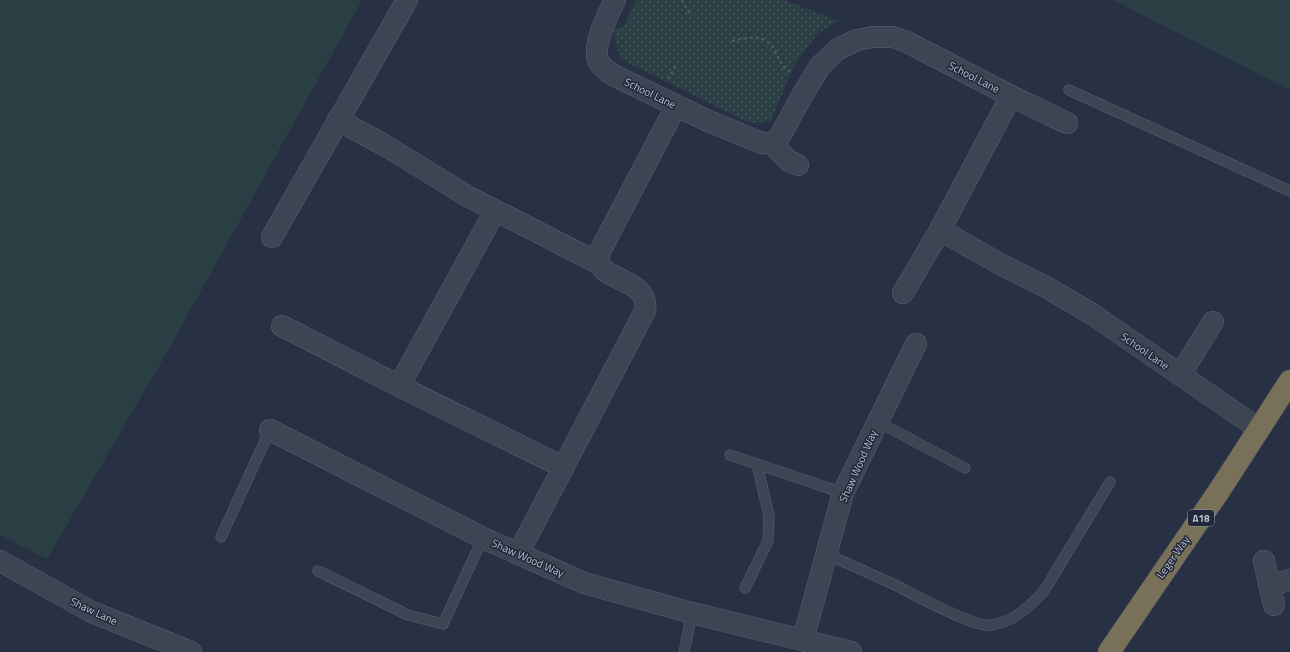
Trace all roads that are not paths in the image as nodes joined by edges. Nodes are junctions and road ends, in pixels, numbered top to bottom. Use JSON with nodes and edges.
{"nodes":[{"id":1,"x":407,"y":0,"type":"edge"},
{"id":2,"x":615,"y":0,"type":"edge"},
{"id":3,"x":1069,"y":90,"type":"dead end"},
{"id":4,"x":1010,"y":96,"type":"junction"},
{"id":5,"x":676,"y":106,"type":"junction"},
{"id":6,"x":338,"y":120,"type":"junction"},
{"id":7,"x":1067,"y":123,"type":"dead end"},
{"id":8,"x":771,"y":143,"type":"junction"},
{"id":9,"x":798,"y":165,"type":"dead end"},
{"id":10,"x":1290,"y":191,"type":"edge"},
{"id":11,"x":495,"y":210,"type":"junction"},
{"id":12,"x":940,"y":230,"type":"junction"},
{"id":13,"x":272,"y":237,"type":"dead end"},
{"id":14,"x":598,"y":263,"type":"junction"},
{"id":15,"x":903,"y":293,"type":"dead end"},
{"id":16,"x":1213,"y":322,"type":"dead end"},
{"id":17,"x":282,"y":326,"type":"dead end"},
{"id":18,"x":916,"y":344,"type":"dead end"},
{"id":19,"x":1180,"y":376,"type":"junction"},
{"id":20,"x":1290,"y":381,"type":"edge"},
{"id":21,"x":399,"y":386,"type":"junction"},
{"id":22,"x":878,"y":422,"type":"junction"},
{"id":23,"x":270,"y":430,"type":"joint"},
{"id":24,"x":1259,"y":430,"type":"junction"},
{"id":25,"x":730,"y":456,"type":"dead end"},
{"id":26,"x":757,"y":464,"type":"junction"},
{"id":27,"x":563,"y":467,"type":"junction"},
{"id":28,"x":965,"y":468,"type":"dead end"},
{"id":29,"x":1110,"y":482,"type":"dead end"},
{"id":30,"x":843,"y":493,"type":"junction"},
{"id":31,"x":221,"y":537,"type":"dead end"},
{"id":32,"x":483,"y":538,"type":"junction"},
{"id":33,"x":518,"y":554,"type":"junction"},
{"id":34,"x":826,"y":554,"type":"junction"},
{"id":35,"x":0,"y":561,"type":"edge"},
{"id":36,"x":1264,"y":561,"type":"dead end"},
{"id":37,"x":318,"y":571,"type":"dead end"},
{"id":38,"x":1290,"y":580,"type":"edge"},
{"id":39,"x":1270,"y":585,"type":"junction"},
{"id":40,"x":745,"y":588,"type":"dead end"},
{"id":41,"x":1274,"y":605,"type":"dead end"},
{"id":42,"x":692,"y":613,"type":"junction"},
{"id":43,"x":803,"y":640,"type":"junction"},
{"id":44,"x":191,"y":652,"type":"edge"},
{"id":45,"x":684,"y":652,"type":"edge"},
{"id":46,"x":851,"y":652,"type":"edge"},
{"id":47,"x":1109,"y":652,"type":"edge"}],
"edges":[{"from":1,"to":6,"type":"street"},
{"from":2,"to":5,"type":"street","name":"School Lane"},
{"from":3,"to":10,"type":"lane"},
{"from":4,"to":7,"type":"street"},
{"from":4,"to":8,"type":"street","name":"School Lane"},
{"from":4,"to":12,"type":"street","name":"School Lane"},
{"from":5,"to":8,"type":"street","name":"School Lane"},
{"from":5,"to":14,"type":"street"},
{"from":6,"to":11,"type":"street"},
{"from":6,"to":13,"type":"street"},
{"from":8,"to":9,"type":"street"},
{"from":11,"to":14,"type":"street"},
{"from":11,"to":21,"type":"street"},
{"from":12,"to":15,"type":"street"},
{"from":12,"to":19,"type":"street","name":"School Lane"},
{"from":14,"to":27,"type":"street"},
{"from":16,"to":19,"type":"street"},
{"from":17,"to":21,"type":"street"},
{"from":18,"to":22,"type":"street","name":"Shaw Wood Way"},
{"from":19,"to":24,"type":"street","name":"School Lane"},
{"from":20,"to":24,"type":"highway","name":"Leger Way","number":"A18"},
{"from":21,"to":27,"type":"street"},
{"from":22,"to":28,"type":"lane"},
{"from":22,"to":30,"type":"street","name":"Shaw Wood Way"},
{"from":23,"to":31,"type":"lane"},
{"from":23,"to":32,"type":"street","name":"Shaw Wood Way"},
{"from":24,"to":47,"type":"highway","name":"Leger Way","number":"A18"},
{"from":25,"to":26,"type":"lane"},
{"from":26,"to":30,"type":"lane"},
{"from":26,"to":40,"type":"lane"},
{"from":27,"to":33,"type":"street"},
{"from":29,"to":34,"type":"lane"},
{"from":30,"to":34,"type":"street","name":"Shaw Wood Way"},
{"from":32,"to":33,"type":"street","name":"Shaw Wood Way"},
{"from":32,"to":37,"type":"lane"},
{"from":33,"to":42,"type":"street","name":"Shaw Wood Way"},
{"from":34,"to":43,"type":"street","name":"Shaw Wood Way"},
{"from":35,"to":44,"type":"street","name":"Shaw Lane"},
{"from":36,"to":39,"type":"street"},
{"from":38,"to":39,"type":"street"},
{"from":39,"to":41,"type":"street"},
{"from":42,"to":43,"type":"street","name":"Shaw Wood Way"},
{"from":42,"to":45,"type":"lane"},
{"from":43,"to":46,"type":"street","name":"Shaw Wood Way"}]}
